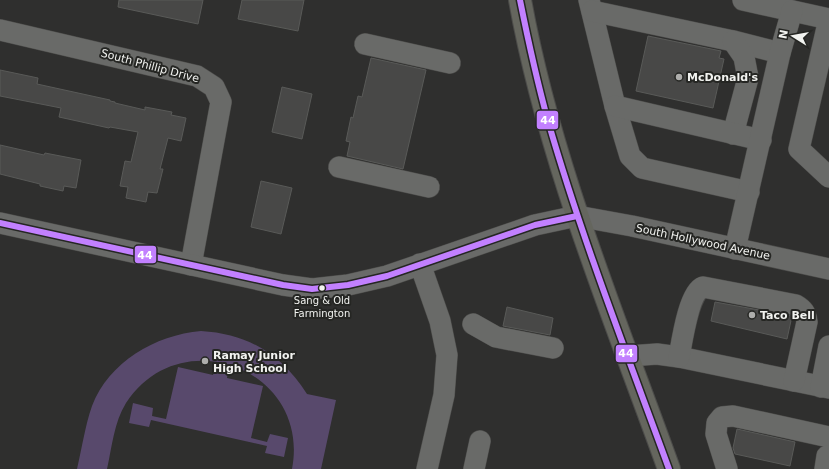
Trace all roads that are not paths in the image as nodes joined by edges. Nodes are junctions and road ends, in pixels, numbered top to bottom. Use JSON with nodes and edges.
{"nodes":[{"id":1,"x":520,"y":0,"type":"edge"},
{"id":2,"x":743,"y":0,"type":"edge"},
{"id":3,"x":591,"y":5,"type":"edge"},
{"id":4,"x":792,"y":11,"type":"junction"},
{"id":5,"x":0,"y":30,"type":"edge"},
{"id":6,"x":733,"y":41,"type":"junction"},
{"id":7,"x":365,"y":44,"type":"dead end"},
{"id":8,"x":780,"y":53,"type":"junction"},
{"id":9,"x":450,"y":63,"type":"dead end"},
{"id":10,"x":615,"y":106,"type":"junction"},
{"id":11,"x":733,"y":134,"type":"junction"},
{"id":12,"x":761,"y":140,"type":"junction"},
{"id":13,"x":339,"y":167,"type":"dead end"},
{"id":14,"x":829,"y":177,"type":"edge"},
{"id":15,"x":429,"y":187,"type":"dead end"},
{"id":16,"x":749,"y":192,"type":"junction"},
{"id":17,"x":577,"y":216,"type":"junction"},
{"id":18,"x":0,"y":223,"type":"edge"},
{"id":19,"x":735,"y":249,"type":"junction"},
{"id":20,"x":420,"y":264,"type":"junction"},
{"id":21,"x":191,"y":265,"type":"junction"},
{"id":22,"x":829,"y":269,"type":"edge"},
{"id":23,"x":473,"y":324,"type":"dead end"},
{"id":24,"x":829,"y":346,"type":"edge"},
{"id":25,"x":553,"y":348,"type":"dead end"},
{"id":26,"x":629,"y":356,"type":"junction"},
{"id":27,"x":679,"y":357,"type":"junction"},
{"id":28,"x":794,"y":381,"type":"junction"},
{"id":29,"x":825,"y":387,"type":"edge"},
{"id":30,"x":480,"y":442,"type":"dead end"},
{"id":31,"x":827,"y":454,"type":"edge"},
{"id":32,"x":427,"y":469,"type":"edge"},
{"id":33,"x":474,"y":469,"type":"edge"},
{"id":34,"x":669,"y":469,"type":"edge"},
{"id":35,"x":727,"y":469,"type":"edge"}],
"edges":[{"from":1,"to":17,"type":"main road"},
{"from":2,"to":4,"type":"street"},
{"from":3,"to":6,"type":"street"},
{"from":3,"to":10,"type":"street"},
{"from":4,"to":8,"type":"street"},
{"from":4,"to":14,"type":"street"},
{"from":5,"to":21,"type":"street","name":"South Phillip Drive"},
{"from":6,"to":8,"type":"street"},
{"from":6,"to":11,"type":"street"},
{"from":7,"to":9,"type":"street"},
{"from":8,"to":12,"type":"street"},
{"from":10,"to":11,"type":"street"},
{"from":10,"to":16,"type":"street"},
{"from":11,"to":12,"type":"street"},
{"from":12,"to":16,"type":"street"},
{"from":13,"to":15,"type":"street"},
{"from":16,"to":19,"type":"street"},
{"from":17,"to":19,"type":"street","name":"South Hollywood Avenue"},
{"from":17,"to":20,"type":"street"},
{"from":17,"to":26,"type":"main road"},
{"from":18,"to":21,"type":"street"},
{"from":19,"to":22,"type":"street","name":"South Hollywood Avenue"},
{"from":20,"to":21,"type":"street"},
{"from":20,"to":32,"type":"street"},
{"from":23,"to":25,"type":"street"},
{"from":24,"to":29,"type":"street"},
{"from":26,"to":27,"type":"street"},
{"from":26,"to":34,"type":"main road"},
{"from":27,"to":28,"type":"street"},
{"from":27,"to":28,"type":"street"},
{"from":28,"to":29,"type":"street"},
{"from":30,"to":33,"type":"street"},
{"from":31,"to":35,"type":"street"}]}
